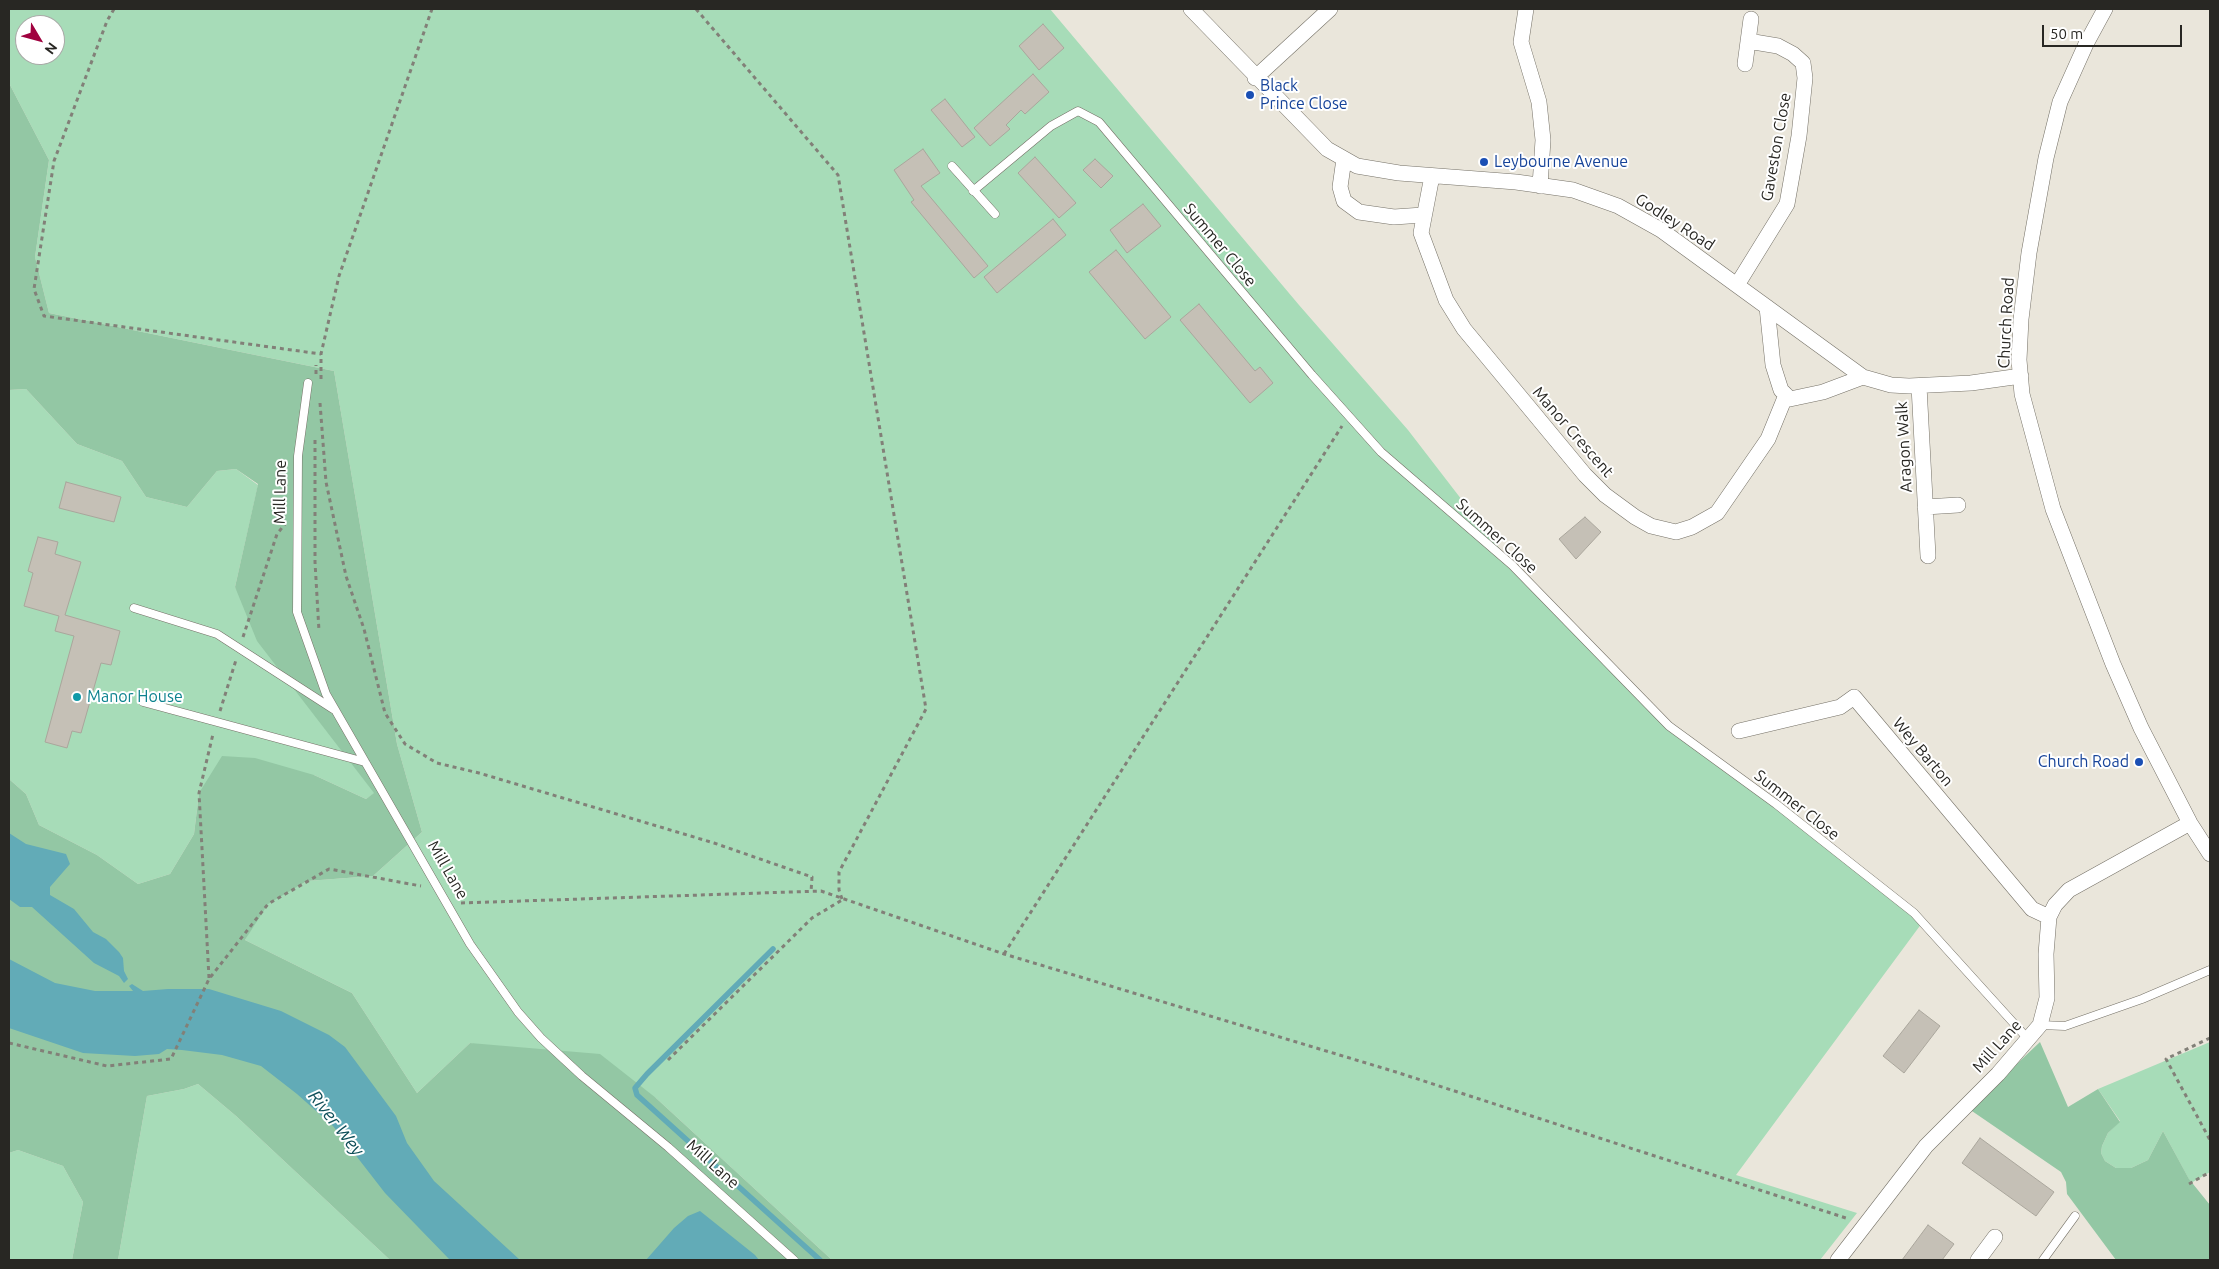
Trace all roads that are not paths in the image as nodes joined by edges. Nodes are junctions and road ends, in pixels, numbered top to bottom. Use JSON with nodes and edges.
{"nodes":[{"id":1,"x":1191,"y":9,"type":"edge"},
{"id":2,"x":1330,"y":9,"type":"edge"},
{"id":3,"x":1526,"y":9,"type":"edge"},
{"id":4,"x":2105,"y":9,"type":"edge"},
{"id":5,"x":1751,"y":19,"type":"dead end"},
{"id":6,"x":1748,"y":42,"type":"junction"},
{"id":7,"x":1745,"y":64,"type":"dead end"},
{"id":8,"x":1256,"y":78,"type":"junction"},
{"id":9,"x":1344,"y":159,"type":"junction"},
{"id":10,"x":952,"y":166,"type":"dead end"},
{"id":11,"x":1432,"y":176,"type":"junction"},
{"id":12,"x":1540,"y":186,"type":"junction"},
{"id":13,"x":973,"y":190,"type":"junction"},
{"id":14,"x":995,"y":214,"type":"dead end"},
{"id":15,"x":1423,"y":215,"type":"junction"},
{"id":16,"x":1737,"y":285,"type":"junction"},
{"id":17,"x":1767,"y":307,"type":"junction"},
{"id":18,"x":1863,"y":376,"type":"junction"},
{"id":19,"x":2021,"y":376,"type":"junction"},
{"id":20,"x":312,"y":383,"type":"road end"},
{"id":21,"x":1918,"y":386,"type":"junction"},
{"id":22,"x":1786,"y":395,"type":"junction"},
{"id":23,"x":1958,"y":505,"type":"dead end"},
{"id":24,"x":1925,"y":507,"type":"junction"},
{"id":25,"x":1928,"y":556,"type":"dead end"},
{"id":26,"x":134,"y":608,"type":"dead end"},
{"id":27,"x":143,"y":702,"type":"dead end"},
{"id":28,"x":335,"y":710,"type":"junction"},
{"id":29,"x":1739,"y":730,"type":"dead end"},
{"id":30,"x":364,"y":762,"type":"junction"},
{"id":31,"x":2190,"y":823,"type":"junction"},
{"id":32,"x":2210,"y":854,"type":"edge"},
{"id":33,"x":2049,"y":917,"type":"junction"},
{"id":34,"x":2210,"y":970,"type":"edge"},
{"id":35,"x":2040,"y":1025,"type":"junction"},
{"id":36,"x":2028,"y":1039,"type":"junction"},
{"id":37,"x":2075,"y":1216,"type":"dead end"},
{"id":38,"x":1995,"y":1237,"type":"dead end"},
{"id":39,"x":794,"y":1260,"type":"edge"},
{"id":40,"x":1838,"y":1260,"type":"edge"},
{"id":41,"x":1978,"y":1260,"type":"edge"},
{"id":42,"x":2043,"y":1260,"type":"edge"}],
"edges":[{"from":1,"to":8,"type":"street","name":"Godley Road"},
{"from":2,"to":8,"type":"street"},
{"from":3,"to":12,"type":"street"},
{"from":4,"to":19,"type":"street","name":"Church Road"},
{"from":5,"to":6,"type":"street"},
{"from":6,"to":7,"type":"street"},
{"from":6,"to":16,"type":"street","name":"Gaveston Close"},
{"from":8,"to":9,"type":"street","name":"Godley Road"},
{"from":9,"to":11,"type":"street","name":"Godley Road"},
{"from":9,"to":15,"type":"street"},
{"from":10,"to":13,"type":"lane"},
{"from":11,"to":12,"type":"street","name":"Godley Road"},
{"from":11,"to":15,"type":"street","name":"Manor Crescent"},
{"from":12,"to":16,"type":"street","name":"Godley Road"},
{"from":13,"to":14,"type":"lane"},
{"from":13,"to":36,"type":"lane","name":"Summer Close"},
{"from":15,"to":22,"type":"street","name":"Manor Crescent"},
{"from":16,"to":17,"type":"street","name":"Godley Road"},
{"from":17,"to":18,"type":"street","name":"Godley Road"},
{"from":17,"to":22,"type":"street"},
{"from":18,"to":21,"type":"street","name":"Godley Road"},
{"from":18,"to":22,"type":"street"},
{"from":19,"to":21,"type":"street","name":"Godley Road"},
{"from":19,"to":31,"type":"street","name":"Church Road"},
{"from":20,"to":28,"type":"lane","name":"Mill Lane"},
{"from":21,"to":24,"type":"street","name":"Aragon Walk"},
{"from":23,"to":24,"type":"street","name":"Aragon Walk"},
{"from":24,"to":25,"type":"street","name":"Aragon Walk"},
{"from":26,"to":28,"type":"lane"},
{"from":27,"to":30,"type":"lane"},
{"from":28,"to":30,"type":"lane","name":"Mill Lane"},
{"from":29,"to":33,"type":"street","name":"Wey Barton"},
{"from":30,"to":39,"type":"lane","name":"Mill Lane"},
{"from":31,"to":32,"type":"street","name":"Church Road"},
{"from":31,"to":33,"type":"street","name":"Mill Lane"},
{"from":33,"to":35,"type":"street","name":"Mill Lane"},
{"from":34,"to":35,"type":"lane"},
{"from":35,"to":36,"type":"street","name":"Mill Lane"},
{"from":36,"to":40,"type":"street","name":"Mill Lane"},
{"from":37,"to":42,"type":"lane"},
{"from":38,"to":41,"type":"street"}]}
